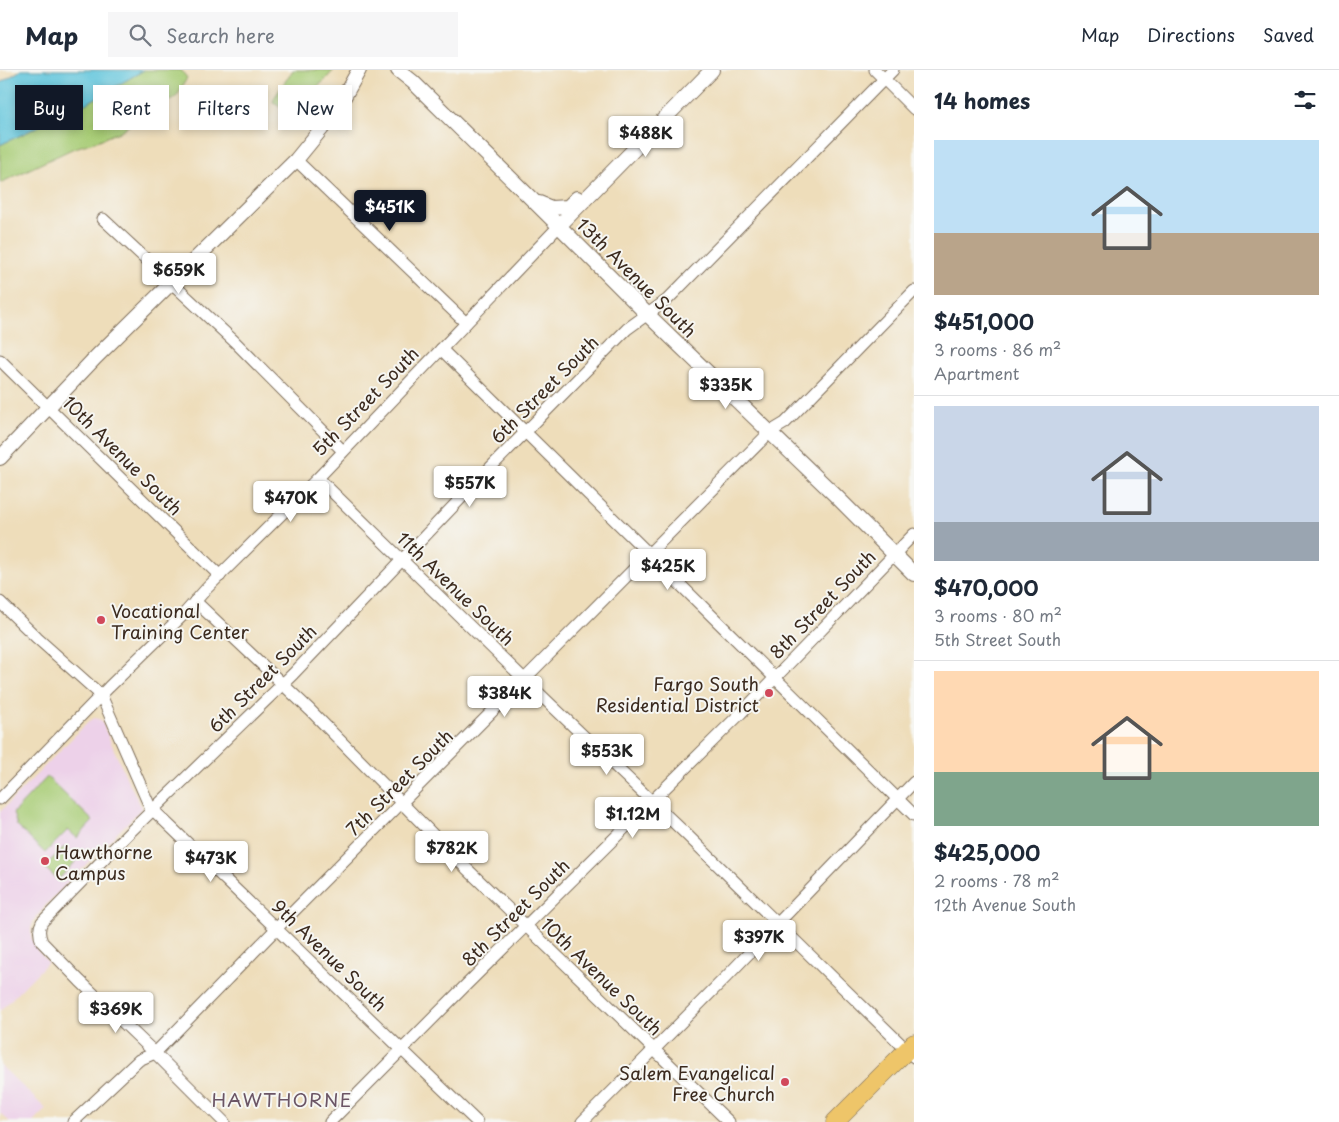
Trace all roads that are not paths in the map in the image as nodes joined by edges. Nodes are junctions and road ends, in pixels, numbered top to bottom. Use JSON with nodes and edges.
{"nodes":[{"id":1,"x":359,"y":70,"type":"edge"},
{"id":2,"x":398,"y":70,"type":"edge"},
{"id":3,"x":712,"y":70,"type":"edge"},
{"id":4,"x":875,"y":70,"type":"edge"},
{"id":5,"x":893,"y":70,"type":"edge"},
{"id":6,"x":884,"y":79,"type":"junction"},
{"id":7,"x":914,"y":109,"type":"edge"},
{"id":8,"x":296,"y":160,"type":"junction"},
{"id":9,"x":624,"y":160,"type":"junction"},
{"id":10,"x":534,"y":201,"type":"junction"},
{"id":11,"x":103,"y":219,"type":"dead end"},
{"id":12,"x":559,"y":226,"type":"junction"},
{"id":13,"x":172,"y":282,"type":"junction"},
{"id":14,"x":914,"y":291,"type":"edge"},
{"id":15,"x":647,"y":314,"type":"junction"},
{"id":16,"x":466,"y":324,"type":"junction"},
{"id":17,"x":441,"y":349,"type":"junction"},
{"id":18,"x":0,"y":360,"type":"edge"},
{"id":19,"x":49,"y":407,"type":"junction"},
{"id":20,"x":770,"y":432,"type":"junction"},
{"id":21,"x":525,"y":433,"type":"junction"},
{"id":22,"x":343,"y":451,"type":"junction"},
{"id":23,"x":0,"y":458,"type":"edge"},
{"id":24,"x":318,"y":478,"type":"junction"},
{"id":25,"x":914,"y":534,"type":"edge"},
{"id":26,"x":649,"y":554,"type":"junction"},
{"id":27,"x":894,"y":554,"type":"junction"},
{"id":28,"x":402,"y":560,"type":"junction"},
{"id":29,"x":914,"y":574,"type":"edge"},
{"id":30,"x":220,"y":576,"type":"junction"},
{"id":31,"x":0,"y":602,"type":"edge"},
{"id":32,"x":195,"y":602,"type":"junction"},
{"id":33,"x":775,"y":678,"type":"junction"},
{"id":34,"x":525,"y":680,"type":"junction"},
{"id":35,"x":282,"y":684,"type":"junction"},
{"id":36,"x":101,"y":696,"type":"junction"},
{"id":37,"x":914,"y":782,"type":"edge"},
{"id":38,"x":0,"y":799,"type":"edge"},
{"id":39,"x":898,"y":799,"type":"junction"},
{"id":40,"x":652,"y":801,"type":"junction"},
{"id":41,"x":402,"y":803,"type":"junction"},
{"id":42,"x":153,"y":810,"type":"junction"},
{"id":43,"x":914,"y":815,"type":"edge"},
{"id":44,"x":778,"y":924,"type":"junction"},
{"id":45,"x":525,"y":926,"type":"junction"},
{"id":46,"x":277,"y":928,"type":"junction"},
{"id":47,"x":402,"y":1049,"type":"junction"},
{"id":48,"x":654,"y":1050,"type":"junction"},
{"id":49,"x":912,"y":1050,"type":"edge"},
{"id":50,"x":155,"y":1053,"type":"junction"},
{"id":51,"x":73,"y":1122,"type":"edge"},
{"id":52,"x":224,"y":1122,"type":"edge"},
{"id":53,"x":330,"y":1122,"type":"edge"},
{"id":54,"x":477,"y":1122,"type":"edge"},
{"id":55,"x":582,"y":1122,"type":"edge"},
{"id":56,"x":729,"y":1122,"type":"edge"},
{"id":57,"x":835,"y":1122,"type":"edge"}],
"edges":[{"from":1,"to":8,"type":"street"},
{"from":2,"to":10,"type":"street","name":"13th Avenue South"},
{"from":3,"to":9,"type":"street","name":"5th Street South"},
{"from":4,"to":6,"type":"street"},
{"from":5,"to":6,"type":"street","name":"6th Street South"},
{"from":6,"to":7,"type":"street"},
{"from":6,"to":15,"type":"street","name":"6th Street South"},
{"from":8,"to":13,"type":"street"},
{"from":8,"to":16,"type":"street"},
{"from":9,"to":10,"type":"street"},
{"from":9,"to":12,"type":"street","name":"5th Street South"},
{"from":10,"to":12,"type":"street","name":"13th Avenue South"},
{"from":11,"to":13,"type":"street"},
{"from":12,"to":15,"type":"street","name":"13th Avenue South"},
{"from":12,"to":16,"type":"street","name":"5th Street South"},
{"from":13,"to":19,"type":"street"},
{"from":13,"to":22,"type":"street"},
{"from":14,"to":20,"type":"street","name":"7th Street South"},
{"from":15,"to":20,"type":"street","name":"13th Avenue South"},
{"from":15,"to":21,"type":"street","name":"6th Street South"},
{"from":16,"to":17,"type":"street","name":"5th Street South"},
{"from":17,"to":21,"type":"street"},
{"from":17,"to":22,"type":"street","name":"5th Street South"},
{"from":18,"to":19,"type":"street","name":"10th Avenue South"},
{"from":19,"to":23,"type":"street"},
{"from":19,"to":30,"type":"street","name":"10th Avenue South"},
{"from":20,"to":26,"type":"street","name":"7th Street South"},
{"from":20,"to":27,"type":"street","name":"13th Avenue South"},
{"from":21,"to":26,"type":"street"},
{"from":21,"to":28,"type":"street","name":"6th Street South"},
{"from":22,"to":24,"type":"street","name":"5th Street South"},
{"from":24,"to":28,"type":"street","name":"11th Avenue South"},
{"from":24,"to":30,"type":"street","name":"5th Street South"},
{"from":25,"to":27,"type":"street","name":"8th Street South"},
{"from":26,"to":33,"type":"street"},
{"from":26,"to":34,"type":"street","name":"7th Street South"},
{"from":27,"to":29,"type":"street","name":"13th Avenue South"},
{"from":27,"to":33,"type":"street","name":"8th Street South"},
{"from":28,"to":34,"type":"street","name":"11th Avenue South"},
{"from":28,"to":35,"type":"street","name":"6th Street South"},
{"from":30,"to":32,"type":"street","name":"5th Street South"},
{"from":31,"to":36,"type":"street","name":"9th Avenue South"},
{"from":32,"to":35,"type":"street","name":"10th Avenue South"},
{"from":32,"to":36,"type":"street","name":"5th Street South"},
{"from":33,"to":39,"type":"street"},
{"from":33,"to":40,"type":"street","name":"8th Street South"},
{"from":34,"to":40,"type":"street","name":"11th Avenue South"},
{"from":34,"to":41,"type":"street","name":"7th Street South"},
{"from":35,"to":41,"type":"street","name":"10th Avenue South"},
{"from":35,"to":42,"type":"street","name":"6th Street South"},
{"from":36,"to":38,"type":"street","name":"5th Street South"},
{"from":36,"to":42,"type":"street","name":"9th Avenue South"},
{"from":37,"to":39,"type":"street"},
{"from":39,"to":43,"type":"street"},
{"from":39,"to":44,"type":"street"},
{"from":40,"to":44,"type":"street","name":"11th Avenue South"},
{"from":40,"to":45,"type":"street","name":"8th Street South"},
{"from":41,"to":45,"type":"street","name":"10th Avenue South"},
{"from":41,"to":46,"type":"street","name":"7th Street South"},
{"from":42,"to":46,"type":"street","name":"9th Avenue South"},
{"from":42,"to":50,"type":"street","name":"6th Street South"},
{"from":44,"to":48,"type":"street"},
{"from":44,"to":49,"type":"street","name":"11th Avenue South"},
{"from":45,"to":47,"type":"street","name":"8th Street South"},
{"from":45,"to":48,"type":"street","name":"10th Avenue South"},
{"from":46,"to":47,"type":"street","name":"9th Avenue South"},
{"from":46,"to":50,"type":"street","name":"7th Street South"},
{"from":47,"to":53,"type":"street","name":"8th Street South"},
{"from":47,"to":54,"type":"street","name":"9th Avenue South"},
{"from":48,"to":55,"type":"street"},
{"from":48,"to":56,"type":"street","name":"10th Avenue South"},
{"from":49,"to":57,"type":"main road"},
{"from":50,"to":51,"type":"street","name":"7th Street South"},
{"from":50,"to":52,"type":"street"}]}
